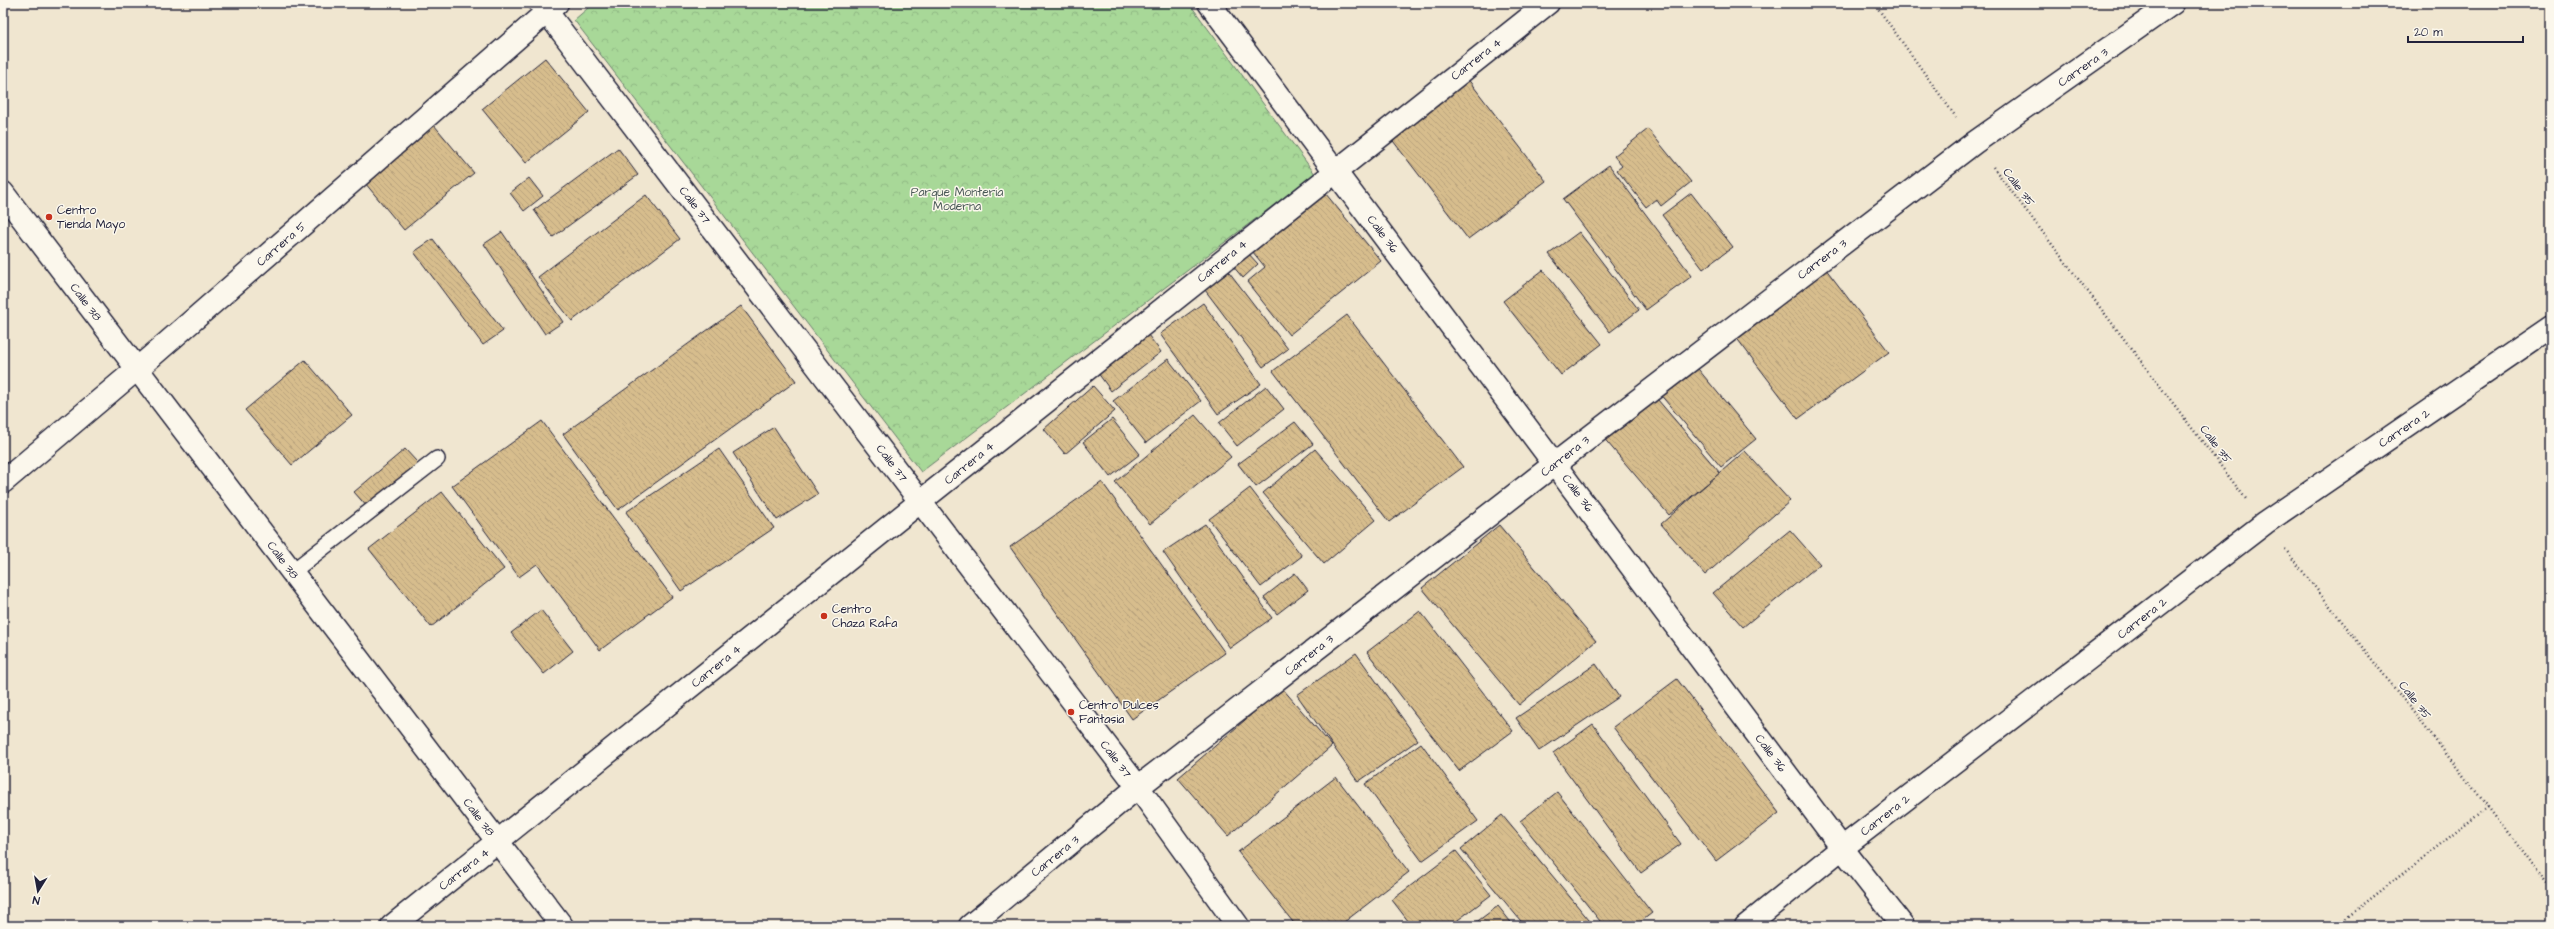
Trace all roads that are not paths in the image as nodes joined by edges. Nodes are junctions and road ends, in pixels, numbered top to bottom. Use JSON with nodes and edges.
{"nodes":[{"id":1,"x":1209,"y":3,"type":"edge"},
{"id":2,"x":1548,"y":3,"type":"edge"},
{"id":3,"x":2173,"y":3,"type":"edge"},
{"id":4,"x":548,"y":6,"type":"edge"},
{"id":5,"x":1335,"y":171,"type":"junction"},
{"id":6,"x":3,"y":193,"type":"edge"},
{"id":7,"x":2551,"y":327,"type":"edge"},
{"id":8,"x":137,"y":369,"type":"junction"},
{"id":9,"x":437,"y":459,"type":"dead end"},
{"id":10,"x":1556,"y":463,"type":"junction"},
{"id":11,"x":3,"y":482,"type":"edge"},
{"id":12,"x":921,"y":501,"type":"junction"},
{"id":13,"x":292,"y":572,"type":"junction"},
{"id":14,"x":1138,"y":788,"type":"junction"},
{"id":15,"x":498,"y":842,"type":"junction"},
{"id":16,"x":1842,"y":848,"type":"junction"},
{"id":17,"x":392,"y":926,"type":"edge"},
{"id":18,"x":562,"y":926,"type":"edge"},
{"id":19,"x":970,"y":926,"type":"edge"},
{"id":20,"x":1238,"y":926,"type":"edge"},
{"id":21,"x":1746,"y":926,"type":"edge"},
{"id":22,"x":1903,"y":926,"type":"edge"}],
"edges":[{"from":1,"to":5,"type":"street","name":"Calle 36"},
{"from":2,"to":5,"type":"street","name":"Carrera 4"},
{"from":3,"to":10,"type":"street","name":"Carrera 3"},
{"from":4,"to":8,"type":"street","name":"Carrera 5"},
{"from":4,"to":12,"type":"street","name":"Calle 37"},
{"from":5,"to":10,"type":"street","name":"Calle 36"},
{"from":5,"to":12,"type":"street","name":"Carrera 4"},
{"from":6,"to":8,"type":"street","name":"Calle 38"},
{"from":7,"to":16,"type":"street","name":"Carrera 2"},
{"from":8,"to":11,"type":"street","name":"Carrera 5"},
{"from":8,"to":13,"type":"street","name":"Calle 38"},
{"from":9,"to":13,"type":"lane"},
{"from":10,"to":14,"type":"street","name":"Carrera 3"},
{"from":10,"to":16,"type":"street","name":"Calle 36"},
{"from":12,"to":14,"type":"street","name":"Calle 37"},
{"from":12,"to":15,"type":"street","name":"Carrera 4"},
{"from":13,"to":15,"type":"street","name":"Calle 38"},
{"from":14,"to":19,"type":"street","name":"Carrera 3"},
{"from":14,"to":20,"type":"street","name":"Calle 37"},
{"from":15,"to":17,"type":"street","name":"Carrera 4"},
{"from":15,"to":18,"type":"street","name":"Calle 38"},
{"from":16,"to":21,"type":"street","name":"Carrera 2"},
{"from":16,"to":22,"type":"street","name":"Calle 36"}]}
